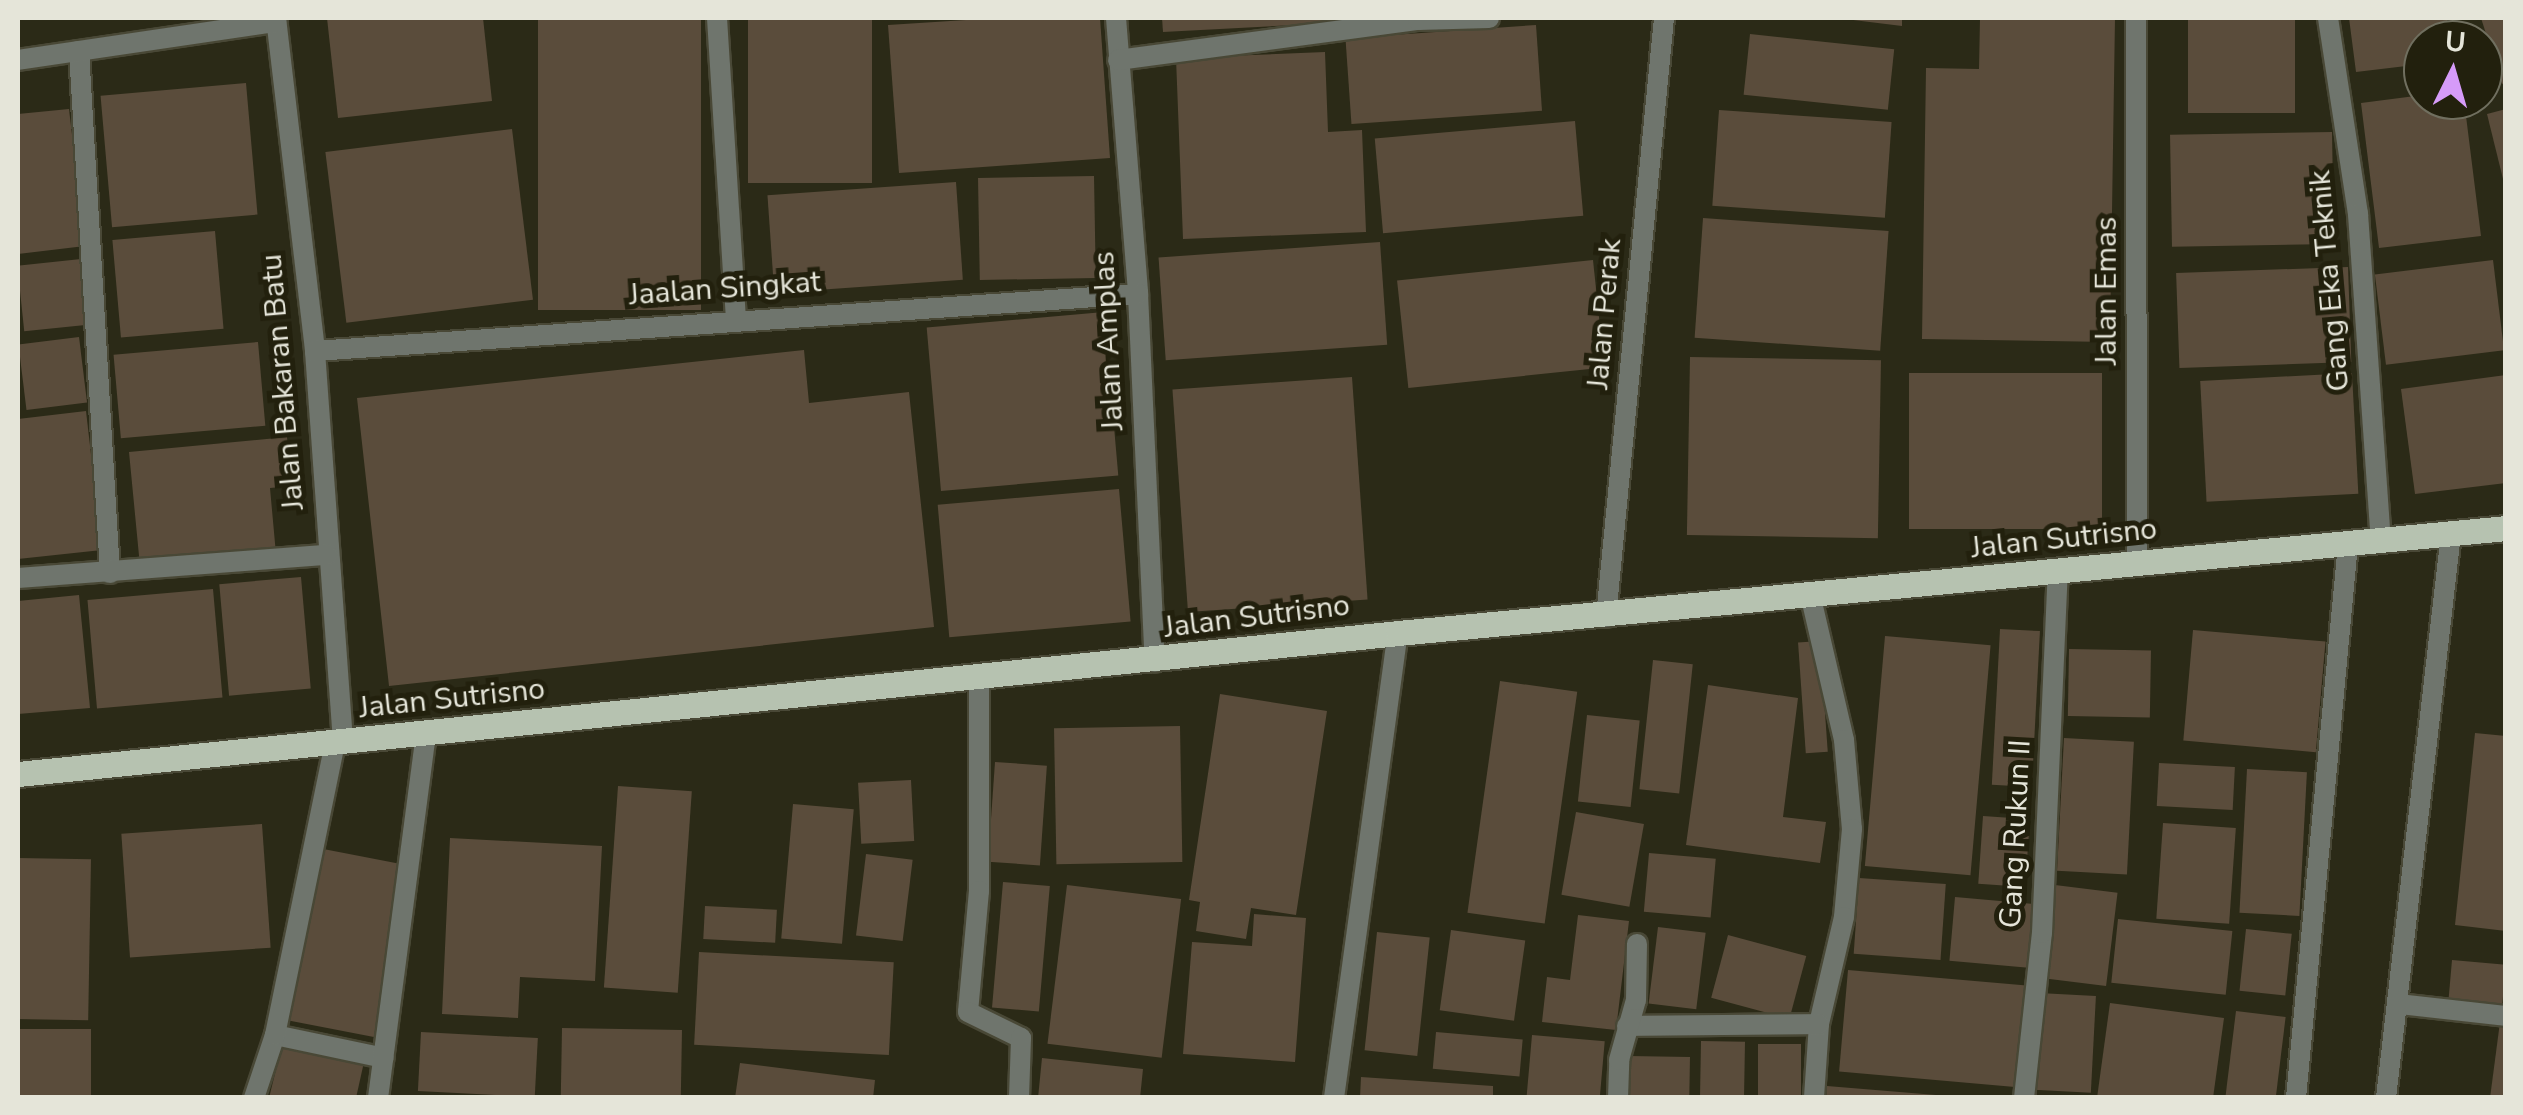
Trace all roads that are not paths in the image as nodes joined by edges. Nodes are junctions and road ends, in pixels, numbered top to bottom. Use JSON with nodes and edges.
{"nodes":[{"id":1,"x":716,"y":18,"type":"edge"},
{"id":2,"x":1116,"y":18,"type":"edge"},
{"id":3,"x":1489,"y":18,"type":"edge"},
{"id":4,"x":1664,"y":18,"type":"edge"},
{"id":5,"x":2136,"y":18,"type":"edge"},
{"id":6,"x":2328,"y":18,"type":"edge"},
{"id":7,"x":276,"y":20,"type":"edge"},
{"id":8,"x":78,"y":51,"type":"junction"},
{"id":9,"x":18,"y":60,"type":"edge"},
{"id":10,"x":1118,"y":60,"type":"junction"},
{"id":11,"x":1138,"y":294,"type":"junction"},
{"id":12,"x":736,"y":318,"type":"junction"},
{"id":13,"x":315,"y":350,"type":"junction"},
{"id":14,"x":2506,"y":528,"type":"edge"},
{"id":15,"x":2451,"y":534,"type":"junction"},
{"id":16,"x":2381,"y":541,"type":"junction"},
{"id":17,"x":2348,"y":544,"type":"junction"},
{"id":18,"x":327,"y":555,"type":"junction"},
{"id":19,"x":2137,"y":565,"type":"junction"},
{"id":20,"x":110,"y":573,"type":"junction"},
{"id":21,"x":2058,"y":573,"type":"junction"},
{"id":22,"x":18,"y":578,"type":"edge"},
{"id":23,"x":1811,"y":598,"type":"junction"},
{"id":24,"x":1606,"y":617,"type":"junction"},
{"id":25,"x":1398,"y":633,"type":"junction"},
{"id":26,"x":1155,"y":662,"type":"junction"},
{"id":27,"x":979,"y":679,"type":"junction"},
{"id":28,"x":426,"y":734,"type":"junction"},
{"id":29,"x":339,"y":742,"type":"junction"},
{"id":30,"x":18,"y":774,"type":"edge"},
{"id":31,"x":1637,"y":944,"type":"dead end"},
{"id":32,"x":2399,"y":1004,"type":"junction"},
{"id":33,"x":2506,"y":1016,"type":"edge"},
{"id":34,"x":1819,"y":1024,"type":"junction"},
{"id":35,"x":1626,"y":1026,"type":"junction"},
{"id":36,"x":275,"y":1035,"type":"junction"},
{"id":37,"x":384,"y":1058,"type":"junction"},
{"id":38,"x":254,"y":1098,"type":"edge"},
{"id":39,"x":378,"y":1098,"type":"edge"},
{"id":40,"x":1018,"y":1098,"type":"edge"},
{"id":41,"x":1334,"y":1098,"type":"edge"},
{"id":42,"x":1618,"y":1098,"type":"edge"},
{"id":43,"x":1814,"y":1098,"type":"edge"},
{"id":44,"x":2024,"y":1098,"type":"edge"},
{"id":45,"x":2296,"y":1098,"type":"edge"},
{"id":46,"x":2386,"y":1098,"type":"edge"}],
"edges":[{"from":1,"to":12,"type":"street"},
{"from":2,"to":10,"type":"street","name":"Jalan Amplas"},
{"from":3,"to":10,"type":"street"},
{"from":4,"to":24,"type":"street","name":"Jalan Perak"},
{"from":5,"to":19,"type":"street","name":"Jalan Emas"},
{"from":6,"to":16,"type":"street","name":"Gang Eka Teknik"},
{"from":7,"to":8,"type":"street"},
{"from":7,"to":13,"type":"street","name":"Jalan Bakaran Batu"},
{"from":8,"to":9,"type":"street"},
{"from":8,"to":20,"type":"street"},
{"from":10,"to":11,"type":"street","name":"Jalan Amplas"},
{"from":11,"to":12,"type":"street","name":"Jaalan Singkat"},
{"from":11,"to":26,"type":"street","name":"Jalan Amplas"},
{"from":12,"to":13,"type":"street","name":"Jaalan Singkat"},
{"from":13,"to":18,"type":"street","name":"Jalan Bakaran Batu"},
{"from":14,"to":15,"type":"main road","name":"Jalan Sutrisno"},
{"from":15,"to":16,"type":"main road","name":"Jalan Sutrisno"},
{"from":15,"to":32,"type":"street"},
{"from":16,"to":17,"type":"main road","name":"Jalan Sutrisno"},
{"from":17,"to":19,"type":"main road","name":"Jalan Sutrisno"},
{"from":17,"to":45,"type":"street"},
{"from":18,"to":20,"type":"street"},
{"from":18,"to":29,"type":"street","name":"Jalan Bakaran Batu"},
{"from":19,"to":21,"type":"main road","name":"Jalan Sutrisno"},
{"from":20,"to":22,"type":"street"},
{"from":21,"to":23,"type":"main road","name":"Jalan Sutrisno"},
{"from":21,"to":44,"type":"street","name":"Gang Rukun II"},
{"from":23,"to":24,"type":"main road","name":"Jalan Sutrisno"},
{"from":23,"to":34,"type":"street"},
{"from":24,"to":25,"type":"main road","name":"Jalan Sutrisno"},
{"from":25,"to":26,"type":"main road","name":"Jalan Sutrisno"},
{"from":25,"to":41,"type":"street"},
{"from":26,"to":27,"type":"main road","name":"Jalan Sutrisno"},
{"from":27,"to":28,"type":"main road","name":"Jalan Sutrisno"},
{"from":27,"to":40,"type":"street"},
{"from":28,"to":29,"type":"main road","name":"Jalan Sutrisno"},
{"from":28,"to":37,"type":"street"},
{"from":29,"to":30,"type":"main road","name":"Jalan Sutrisno"},
{"from":29,"to":36,"type":"street","name":"Jalan Bakaran Batu"},
{"from":31,"to":35,"type":"street"},
{"from":32,"to":33,"type":"street"},
{"from":32,"to":46,"type":"street"},
{"from":34,"to":35,"type":"street"},
{"from":34,"to":43,"type":"street"},
{"from":35,"to":42,"type":"street"},
{"from":36,"to":37,"type":"street"},
{"from":36,"to":38,"type":"street","name":"Jalan Bakaran Batu"},
{"from":37,"to":39,"type":"street"}]}
